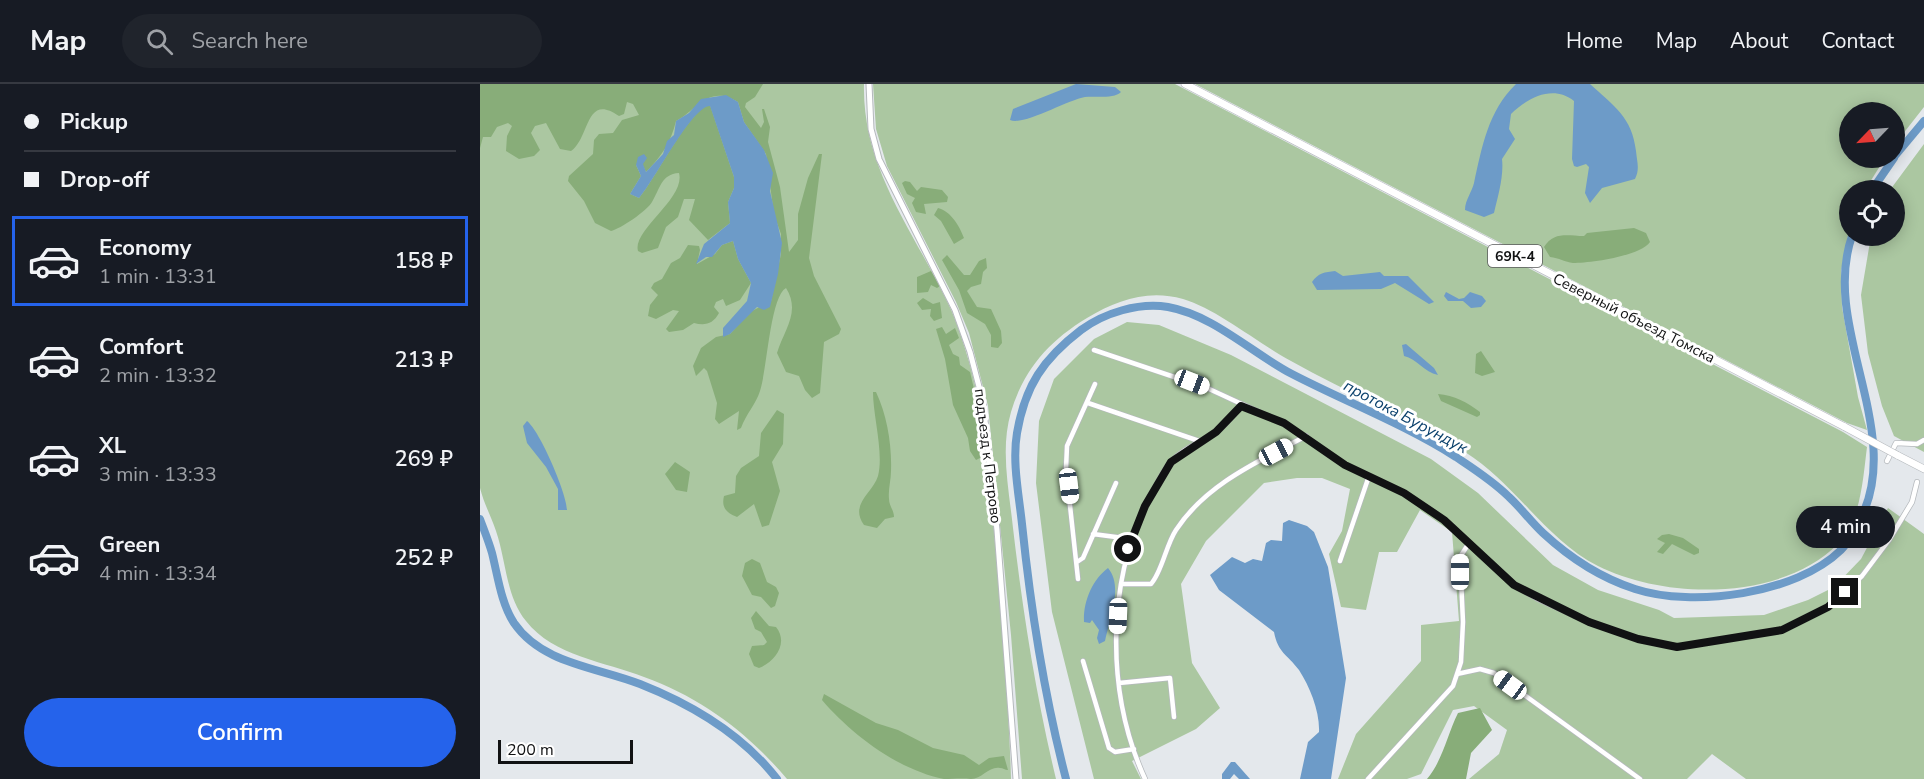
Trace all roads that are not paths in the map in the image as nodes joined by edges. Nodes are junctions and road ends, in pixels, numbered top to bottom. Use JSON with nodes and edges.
{"nodes":[{"id":1,"x":869,"y":84,"type":"edge"},
{"id":2,"x":1185,"y":84,"type":"edge"},
{"id":3,"x":1094,"y":350,"type":"dead end"},
{"id":4,"x":1095,"y":384,"type":"dead end"},
{"id":5,"x":1088,"y":403,"type":"junction"},
{"id":6,"x":1241,"y":406,"type":"junction"},
{"id":7,"x":1306,"y":436,"type":"junction"},
{"id":8,"x":1924,"y":440,"type":"edge"},
{"id":9,"x":1199,"y":441,"type":"junction"},
{"id":10,"x":1887,"y":461,"type":"dead end"},
{"id":11,"x":1924,"y":469,"type":"edge"},
{"id":12,"x":1369,"y":476,"type":"junction"},
{"id":13,"x":1116,"y":483,"type":"dead end"},
{"id":14,"x":1917,"y":483,"type":"dead end"},
{"id":15,"x":1093,"y":534,"type":"junction"},
{"id":16,"x":1131,"y":539,"type":"junction"},
{"id":17,"x":1469,"y":543,"type":"junction"},
{"id":18,"x":1340,"y":561,"type":"dead end"},
{"id":19,"x":1077,"y":562,"type":"junction"},
{"id":20,"x":1078,"y":579,"type":"dead end"},
{"id":21,"x":1122,"y":584,"type":"junction"},
{"id":22,"x":1083,"y":661,"type":"dead end"},
{"id":23,"x":1457,"y":674,"type":"junction"},
{"id":24,"x":1119,"y":683,"type":"junction"},
{"id":25,"x":1174,"y":717,"type":"dead end"},
{"id":26,"x":1134,"y":749,"type":"junction"},
{"id":27,"x":1016,"y":779,"type":"edge"},
{"id":28,"x":1144,"y":779,"type":"edge"},
{"id":29,"x":1368,"y":779,"type":"edge"},
{"id":30,"x":1640,"y":779,"type":"edge"}],
"edges":[{"from":1,"to":27,"type":"street","name":"подъезд к Петрово"},
{"from":2,"to":11,"type":"main road","name":"Северный объезд Томска","number":"69К-4","bridge":true},
{"from":3,"to":6,"type":"street"},
{"from":4,"to":5,"type":"street"},
{"from":5,"to":9,"type":"street"},
{"from":5,"to":19,"type":"street"},
{"from":6,"to":7,"type":"street"},
{"from":6,"to":9,"type":"street"},
{"from":7,"to":12,"type":"street"},
{"from":7,"to":21,"type":"street"},
{"from":8,"to":10,"type":"street"},
{"from":9,"to":16,"type":"street"},
{"from":12,"to":17,"type":"street"},
{"from":12,"to":18,"type":"street"},
{"from":13,"to":15,"type":"street"},
{"from":14,"to":17,"type":"street"},
{"from":15,"to":16,"type":"street"},
{"from":15,"to":19,"type":"street"},
{"from":16,"to":21,"type":"street"},
{"from":17,"to":23,"type":"street"},
{"from":19,"to":20,"type":"street"},
{"from":21,"to":24,"type":"street"},
{"from":22,"to":26,"type":"street"},
{"from":23,"to":29,"type":"street"},
{"from":23,"to":30,"type":"street"},
{"from":24,"to":25,"type":"street"},
{"from":24,"to":26,"type":"street"},
{"from":26,"to":28,"type":"street"}]}
